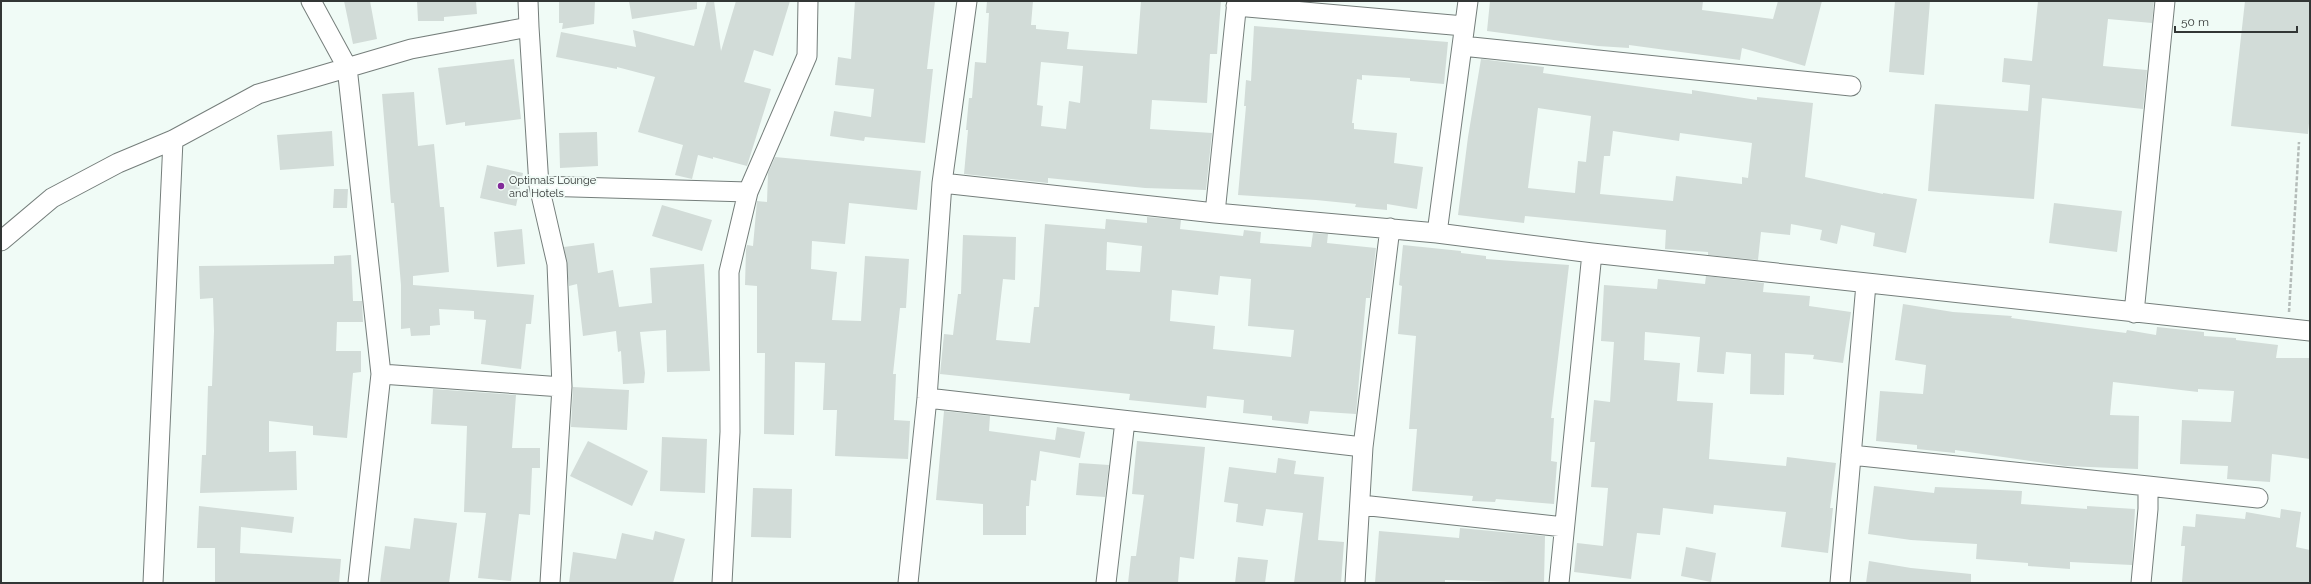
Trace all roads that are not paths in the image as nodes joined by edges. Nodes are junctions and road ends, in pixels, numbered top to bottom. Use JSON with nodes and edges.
{"nodes":[{"id":1,"x":310,"y":1,"type":"edge"},
{"id":2,"x":528,"y":1,"type":"edge"},
{"id":3,"x":808,"y":1,"type":"edge"},
{"id":4,"x":967,"y":1,"type":"edge"},
{"id":5,"x":1468,"y":1,"type":"edge"},
{"id":6,"x":2165,"y":1,"type":"edge"},
{"id":7,"x":1236,"y":4,"type":"edge"},
{"id":8,"x":1464,"y":26,"type":"junction"},
{"id":9,"x":529,"y":27,"type":"junction"},
{"id":10,"x":1462,"y":46,"type":"junction"},
{"id":11,"x":347,"y":67,"type":"junction"},
{"id":12,"x":1851,"y":86,"type":"dead end"},
{"id":13,"x":173,"y":140,"type":"junction"},
{"id":14,"x":942,"y":184,"type":"junction"},
{"id":15,"x":540,"y":186,"type":"junction"},
{"id":16,"x":748,"y":192,"type":"junction"},
{"id":17,"x":1215,"y":213,"type":"junction"},
{"id":18,"x":1390,"y":228,"type":"junction"},
{"id":19,"x":1437,"y":233,"type":"junction"},
{"id":20,"x":1,"y":240,"type":"edge"},
{"id":21,"x":1592,"y":253,"type":"junction"},
{"id":22,"x":1866,"y":284,"type":"junction"},
{"id":23,"x":2134,"y":313,"type":"junction"},
{"id":24,"x":2310,"y":331,"type":"edge"},
{"id":25,"x":381,"y":374,"type":"junction"},
{"id":26,"x":562,"y":387,"type":"junction"},
{"id":27,"x":927,"y":398,"type":"junction"},
{"id":28,"x":1125,"y":421,"type":"junction"},
{"id":29,"x":1363,"y":447,"type":"junction"},
{"id":30,"x":1851,"y":455,"type":"junction"},
{"id":31,"x":2148,"y":486,"type":"junction"},
{"id":32,"x":2258,"y":498,"type":"dead end"},
{"id":33,"x":1361,"y":505,"type":"junction"},
{"id":34,"x":1564,"y":527,"type":"junction"},
{"id":35,"x":153,"y":583,"type":"edge"},
{"id":36,"x":358,"y":583,"type":"edge"},
{"id":37,"x":550,"y":583,"type":"edge"},
{"id":38,"x":722,"y":583,"type":"edge"},
{"id":39,"x":908,"y":583,"type":"edge"},
{"id":40,"x":1106,"y":583,"type":"edge"},
{"id":41,"x":1354,"y":583,"type":"edge"},
{"id":42,"x":1559,"y":583,"type":"edge"},
{"id":43,"x":1840,"y":583,"type":"edge"},
{"id":44,"x":2142,"y":583,"type":"edge"}],
"edges":[{"from":1,"to":11,"type":"street"},
{"from":2,"to":9,"type":"street"},
{"from":3,"to":16,"type":"street"},
{"from":4,"to":14,"type":"street"},
{"from":5,"to":8,"type":"street"},
{"from":6,"to":23,"type":"street"},
{"from":7,"to":8,"type":"street"},
{"from":7,"to":17,"type":"street"},
{"from":8,"to":10,"type":"street"},
{"from":9,"to":11,"type":"street"},
{"from":9,"to":15,"type":"street"},
{"from":10,"to":12,"type":"street"},
{"from":10,"to":19,"type":"street"},
{"from":11,"to":13,"type":"street"},
{"from":11,"to":25,"type":"street"},
{"from":13,"to":20,"type":"street"},
{"from":13,"to":35,"type":"street"},
{"from":14,"to":17,"type":"street"},
{"from":14,"to":27,"type":"street"},
{"from":15,"to":16,"type":"street"},
{"from":15,"to":26,"type":"street"},
{"from":16,"to":38,"type":"street"},
{"from":17,"to":18,"type":"street"},
{"from":18,"to":19,"type":"street"},
{"from":18,"to":29,"type":"street"},
{"from":19,"to":21,"type":"street"},
{"from":21,"to":22,"type":"street"},
{"from":21,"to":34,"type":"street"},
{"from":22,"to":23,"type":"street"},
{"from":22,"to":30,"type":"street"},
{"from":23,"to":24,"type":"street"},
{"from":25,"to":26,"type":"street"},
{"from":25,"to":36,"type":"street"},
{"from":26,"to":37,"type":"street"},
{"from":27,"to":28,"type":"street"},
{"from":27,"to":39,"type":"street"},
{"from":28,"to":29,"type":"street"},
{"from":28,"to":40,"type":"street"},
{"from":29,"to":33,"type":"street"},
{"from":30,"to":31,"type":"street"},
{"from":30,"to":43,"type":"street"},
{"from":31,"to":32,"type":"street"},
{"from":31,"to":44,"type":"street"},
{"from":33,"to":34,"type":"street"},
{"from":33,"to":41,"type":"street"},
{"from":34,"to":42,"type":"street"}]}
